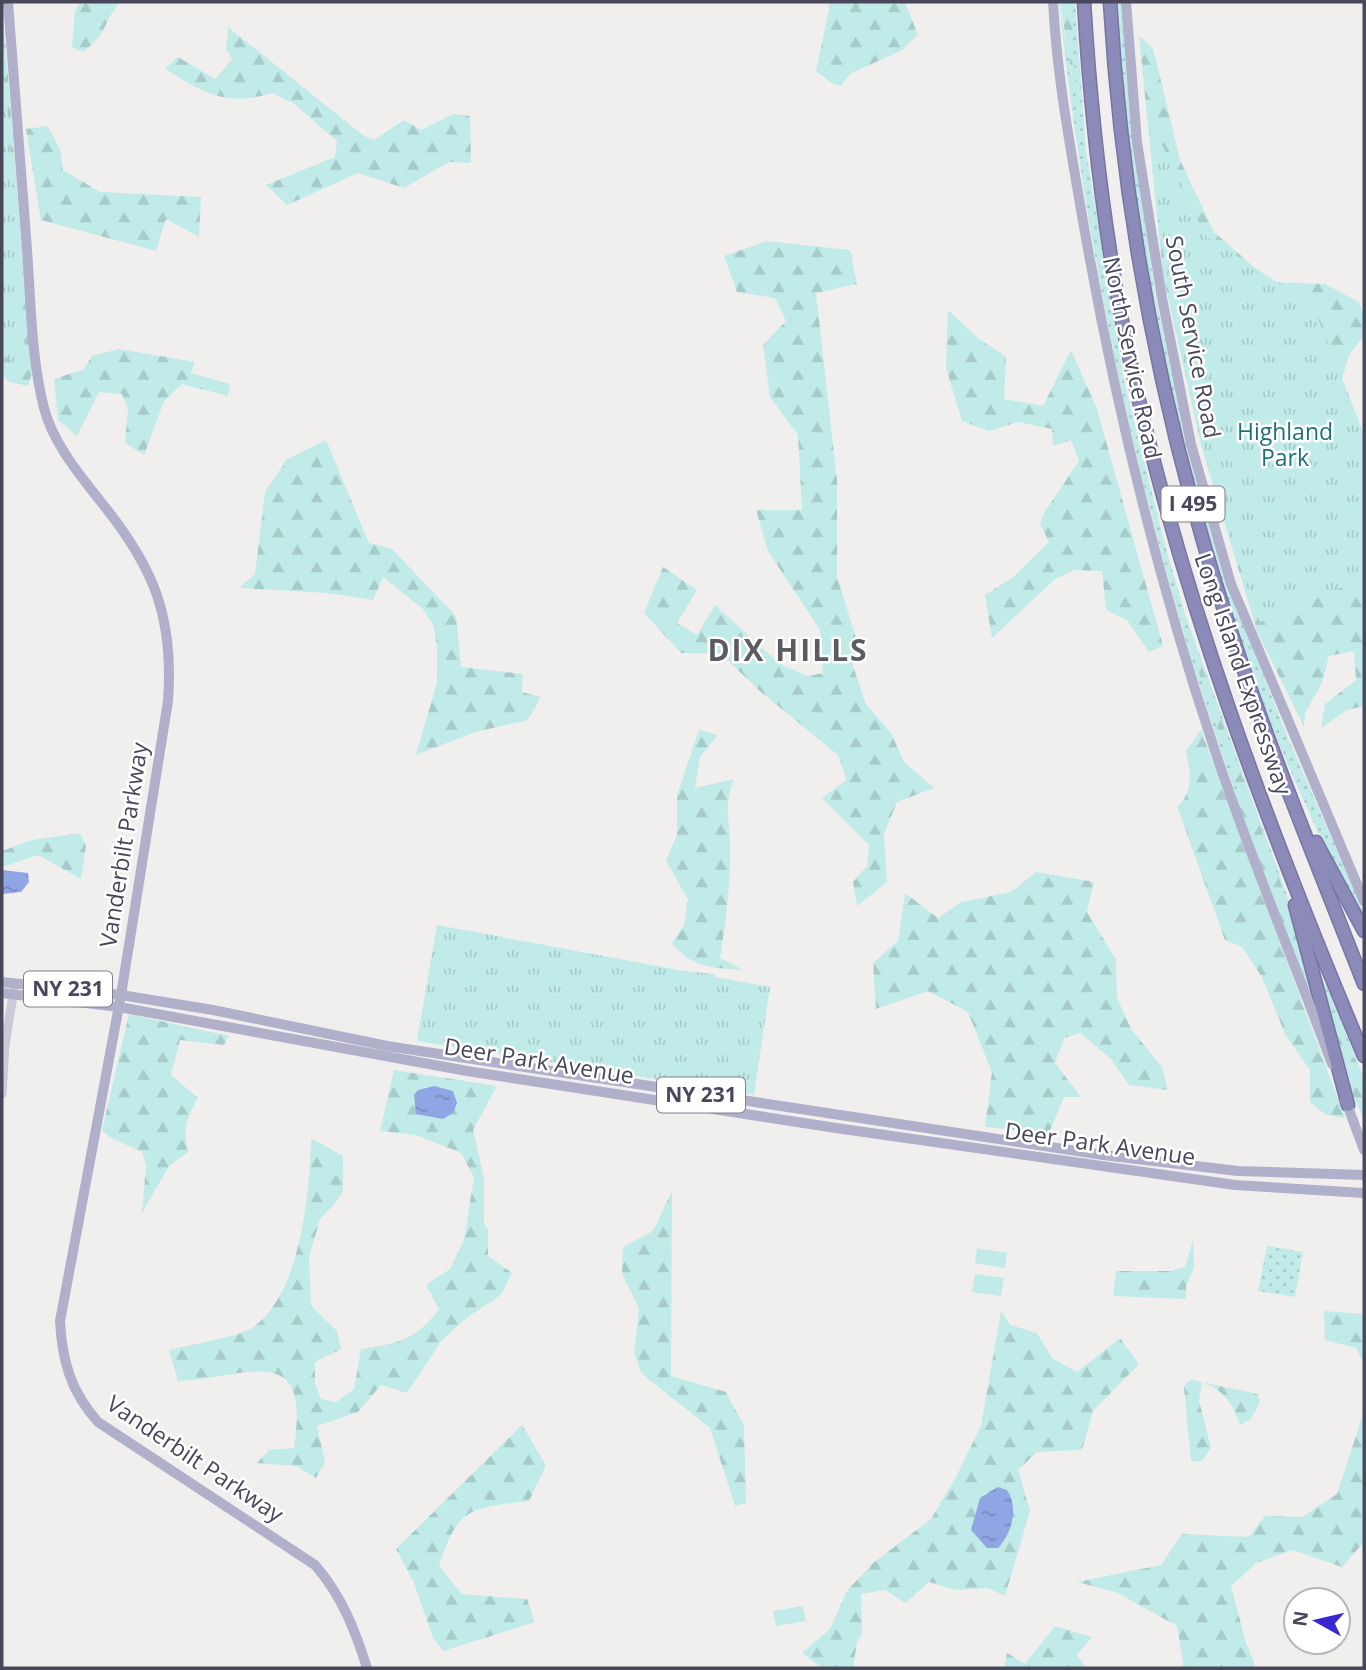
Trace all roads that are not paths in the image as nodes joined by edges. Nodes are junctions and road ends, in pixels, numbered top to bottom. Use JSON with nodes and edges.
{"nodes":[{"id":1,"x":8,"y":2,"type":"edge"},
{"id":2,"x":1052,"y":2,"type":"edge"},
{"id":3,"x":1084,"y":2,"type":"edge"},
{"id":4,"x":1110,"y":2,"type":"edge"},
{"id":5,"x":1126,"y":2,"type":"edge"},
{"id":6,"x":1264,"y":727,"type":"junction"},
{"id":7,"x":1290,"y":873,"type":"junction"},
{"id":8,"x":1364,"y":901,"type":"edge"},
{"id":9,"x":1364,"y":931,"type":"edge"},
{"id":10,"x":2,"y":982,"type":"edge"},
{"id":11,"x":1364,"y":984,"type":"edge"},
{"id":12,"x":10,"y":991,"type":"edge"},
{"id":13,"x":121,"y":995,"type":"junction"},
{"id":14,"x":118,"y":1007,"type":"junction"},
{"id":15,"x":1364,"y":1056,"type":"edge"},
{"id":16,"x":2,"y":1094,"type":"edge"},
{"id":17,"x":1348,"y":1105,"type":"junction"},
{"id":18,"x":1364,"y":1150,"type":"edge"},
{"id":19,"x":1364,"y":1175,"type":"edge"},
{"id":20,"x":1364,"y":1194,"type":"edge"},
{"id":21,"x":367,"y":1668,"type":"edge"}],
"edges":[{"from":1,"to":13,"type":"main road","name":"Vanderbilt Parkway"},
{"from":2,"to":17,"type":"main road","name":"North Service Road"},
{"from":3,"to":7,"type":"highway","name":"Long Island Expressway","number":"I 495"},
{"from":4,"to":6,"type":"highway","name":"Long Island Expressway","number":"I 495"},
{"from":5,"to":8,"type":"main road","name":"South Service Road"},
{"from":6,"to":9,"type":"highway"},
{"from":6,"to":11,"type":"highway","name":"Long Island Expressway","number":"I 495"},
{"from":7,"to":15,"type":"highway","name":"Long Island Expressway","number":"I 495"},
{"from":7,"to":17,"type":"highway"},
{"from":10,"to":12,"type":"main road","name":"Deer Park Avenue","number":"NY 231"},
{"from":12,"to":13,"type":"main road","name":"Deer Park Avenue","number":"NY 231"},
{"from":12,"to":14,"type":"main road","name":"Deer Park Avenue","number":"NY 231"},
{"from":12,"to":16,"type":"street"},
{"from":13,"to":14,"type":"main road","name":"Vanderbilt Parkway"},
{"from":13,"to":19,"type":"main road","name":"Deer Park Avenue","number":"NY 231"},
{"from":14,"to":20,"type":"main road","name":"Deer Park Avenue","number":"NY 231"},
{"from":14,"to":21,"type":"main road","name":"Vanderbilt Parkway"},
{"from":17,"to":18,"type":"main road","name":"North Service Road"}]}
